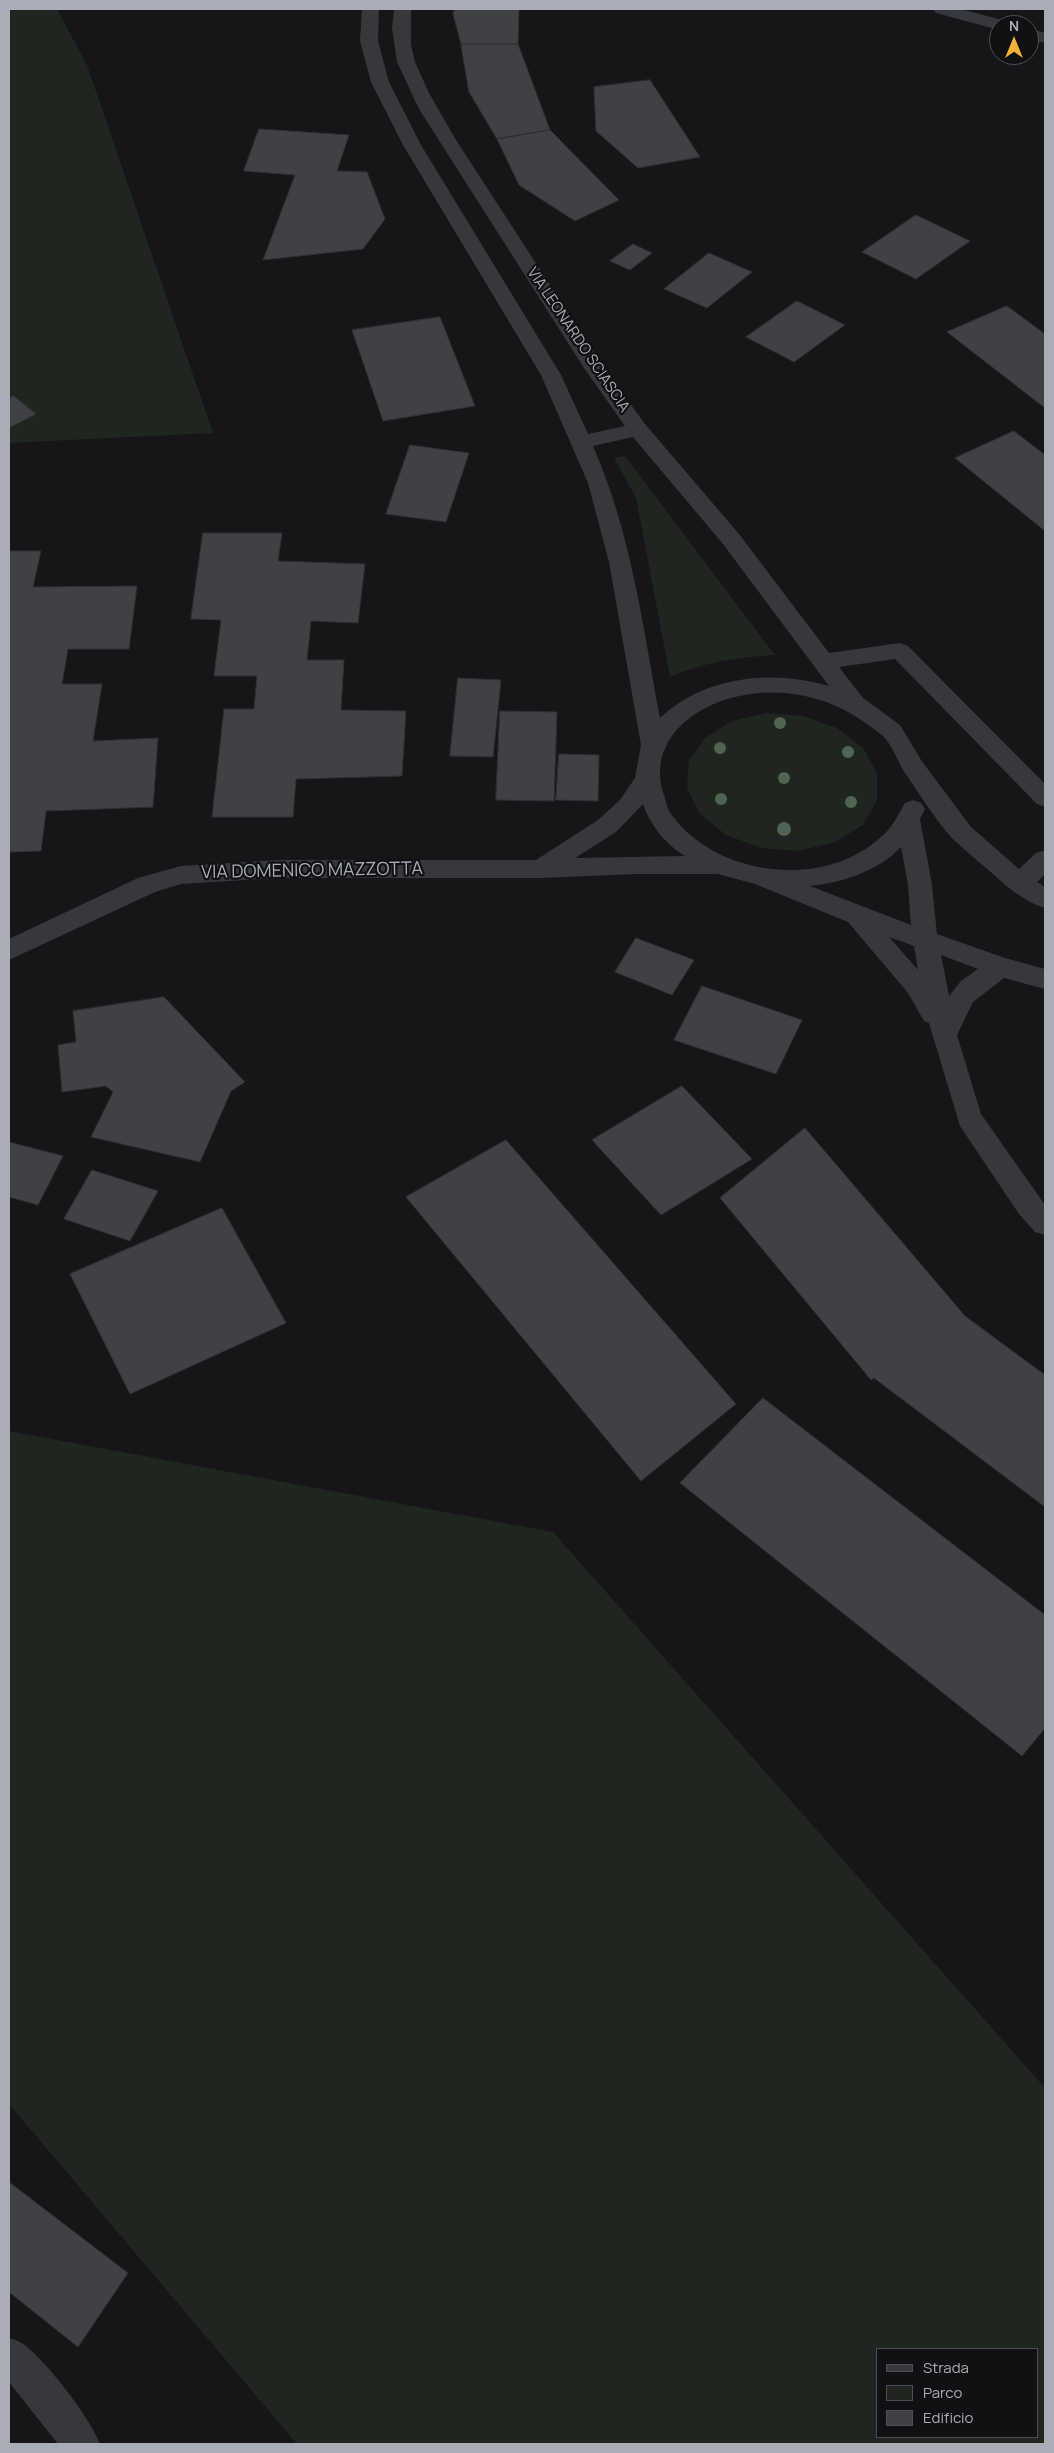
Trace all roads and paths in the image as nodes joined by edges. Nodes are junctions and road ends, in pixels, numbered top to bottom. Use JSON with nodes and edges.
{"nodes":[{"id":1,"x":370,"y":9,"type":"edge"},
{"id":2,"x":402,"y":9,"type":"edge"},
{"id":3,"x":942,"y":9,"type":"edge"},
{"id":4,"x":989,"y":22,"type":"edge"},
{"id":5,"x":638,"y":429,"type":"junction"},
{"id":6,"x":582,"y":442,"type":"junction"},
{"id":7,"x":817,"y":652,"type":"junction"},
{"id":8,"x":855,"y":704,"type":"junction"},
{"id":9,"x":653,"y":745,"type":"junction"},
{"id":10,"x":913,"y":766,"type":"junction"},
{"id":11,"x":647,"y":780,"type":"junction"},
{"id":12,"x":1045,"y":798,"type":"edge"},
{"id":13,"x":908,"y":820,"type":"junction"},
{"id":14,"x":1045,"y":859,"type":"edge"},
{"id":15,"x":719,"y":865,"type":"junction"},
{"id":16,"x":541,"y":869,"type":"junction"},
{"id":17,"x":762,"y":877,"type":"junction"},
{"id":18,"x":1034,"y":892,"type":"edge"},
{"id":19,"x":856,"y":915,"type":"junction"},
{"id":20,"x":925,"y":940,"type":"junction"},
{"id":21,"x":9,"y":950,"type":"edge"},
{"id":22,"x":1001,"y":967,"type":"junction"},
{"id":23,"x":1045,"y":980,"type":"edge"},
{"id":24,"x":944,"y":1035,"type":"junction"},
{"id":25,"x":1045,"y":1224,"type":"edge"},
{"id":26,"x":9,"y":2356,"type":"edge"},
{"id":27,"x":81,"y":2444,"type":"edge"}],
"edges":[{"from":1,"to":6,"type":"street"},
{"from":2,"to":5,"type":"street","name":"VIA LEONARDO SCIASCIA"},
{"from":3,"to":4,"type":"street"},
{"from":5,"to":6,"type":"street"},
{"from":5,"to":7,"type":"street","name":"VIA LEONARDO SCIASCIA"},
{"from":6,"to":9,"type":"street"},
{"from":7,"to":8,"type":"street","name":"VIA LEONARDO SCIASCIA"},
{"from":7,"to":12,"type":"street"},
{"from":8,"to":9,"type":"street"},
{"from":8,"to":10,"type":"street"},
{"from":9,"to":11,"type":"street"},
{"from":10,"to":13,"type":"street"},
{"from":10,"to":18,"type":"street"},
{"from":11,"to":15,"type":"street"},
{"from":11,"to":16,"type":"street"},
{"from":13,"to":17,"type":"street"},
{"from":13,"to":20,"type":"street"},
{"from":14,"to":18,"type":"street"},
{"from":15,"to":16,"type":"street","name":"VIA DOMENICO MAZZOTTA"},
{"from":15,"to":17,"type":"street"},
{"from":16,"to":21,"type":"street","name":"VIA DOMENICO MAZZOTTA"},
{"from":17,"to":19,"type":"street"},
{"from":19,"to":20,"type":"street"},
{"from":19,"to":24,"type":"street"},
{"from":20,"to":22,"type":"street"},
{"from":20,"to":24,"type":"street"},
{"from":22,"to":23,"type":"street"},
{"from":22,"to":24,"type":"street"},
{"from":24,"to":25,"type":"street"},
{"from":26,"to":27,"type":"street"}]}
